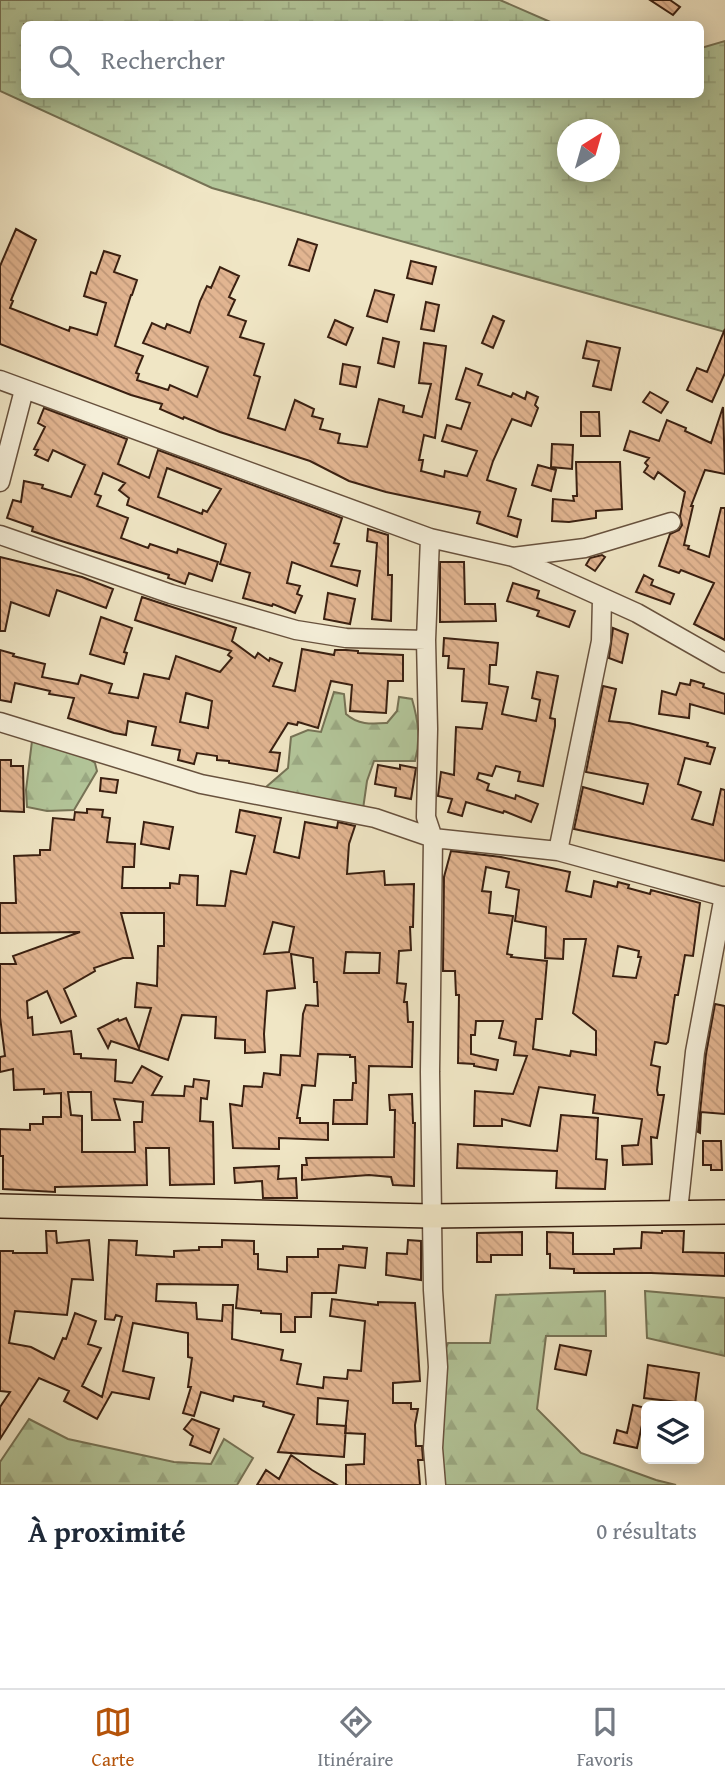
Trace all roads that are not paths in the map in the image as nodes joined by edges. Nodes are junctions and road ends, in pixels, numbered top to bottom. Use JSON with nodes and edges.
{"nodes":[{"id":1,"x":0,"y":380,"type":"edge"},
{"id":2,"x":24,"y":390,"type":"junction"},
{"id":3,"x":0,"y":482,"type":"edge"},
{"id":4,"x":671,"y":522,"type":"dead end"},
{"id":5,"x":0,"y":535,"type":"edge"},
{"id":6,"x":430,"y":538,"type":"junction"},
{"id":7,"x":513,"y":557,"type":"junction"},
{"id":8,"x":602,"y":599,"type":"junction"},
{"id":9,"x":426,"y":640,"type":"junction"},
{"id":10,"x":725,"y":663,"type":"edge"},
{"id":11,"x":0,"y":722,"type":"edge"},
{"id":12,"x":433,"y":838,"type":"junction"},
{"id":13,"x":558,"y":851,"type":"junction"},
{"id":14,"x":724,"y":897,"type":"edge"},
{"id":15,"x":0,"y":1206,"type":"edge"},
{"id":16,"x":678,"y":1211,"type":"junction"},
{"id":17,"x":725,"y":1212,"type":"edge"},
{"id":18,"x":432,"y":1216,"type":"junction"},
{"id":19,"x":436,"y":1485,"type":"edge"}],
"edges":[{"from":1,"to":2,"type":"street"},
{"from":2,"to":3,"type":"street"},
{"from":2,"to":6,"type":"street"},
{"from":4,"to":7,"type":"street"},
{"from":5,"to":9,"type":"street"},
{"from":6,"to":7,"type":"street"},
{"from":6,"to":9,"type":"street"},
{"from":7,"to":8,"type":"street"},
{"from":8,"to":10,"type":"street"},
{"from":8,"to":13,"type":"street"},
{"from":9,"to":12,"type":"street"},
{"from":11,"to":12,"type":"street"},
{"from":12,"to":13,"type":"street"},
{"from":12,"to":18,"type":"street"},
{"from":13,"to":14,"type":"street"},
{"from":14,"to":16,"type":"street"},
{"from":15,"to":18,"type":"main road"},
{"from":16,"to":17,"type":"main road"},
{"from":16,"to":18,"type":"main road"},
{"from":18,"to":19,"type":"street"}]}
